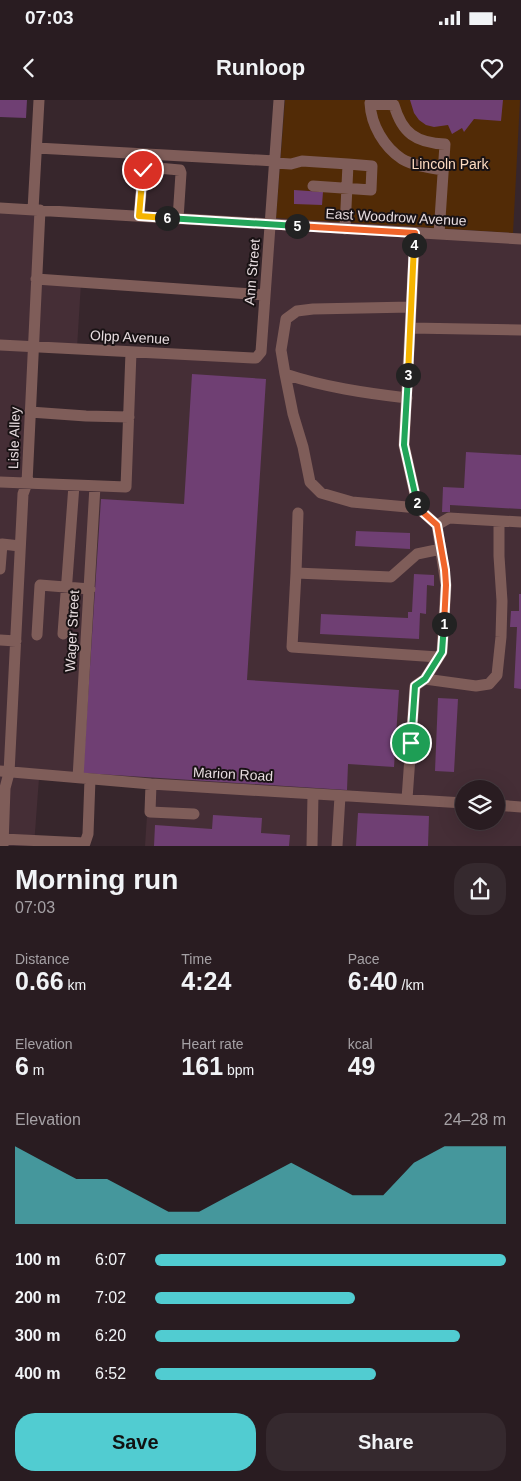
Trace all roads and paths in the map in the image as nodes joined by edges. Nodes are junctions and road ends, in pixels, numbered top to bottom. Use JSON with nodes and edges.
{"nodes":[{"id":1,"x":39,"y":100,"type":"edge"},
{"id":2,"x":279,"y":100,"type":"edge"},
{"id":3,"x":37,"y":148,"type":"junction"},
{"id":4,"x":275,"y":162,"type":"junction"},
{"id":5,"x":348,"y":164,"type":"junction"},
{"id":6,"x":443,"y":170,"type":"junction"},
{"id":7,"x":313,"y":186,"type":"dead end"},
{"id":8,"x":347,"y":188,"type":"junction"},
{"id":9,"x":0,"y":208,"type":"edge"},
{"id":10,"x":37,"y":210,"type":"junction"},
{"id":11,"x":139,"y":216,"type":"junction"},
{"id":12,"x":178,"y":219,"type":"junction"},
{"id":13,"x":271,"y":224,"type":"junction"},
{"id":14,"x":344,"y":229,"type":"junction"},
{"id":15,"x":415,"y":233,"type":"junction"},
{"id":16,"x":439,"y":234,"type":"junction"},
{"id":17,"x":521,"y":239,"type":"edge"},
{"id":18,"x":36,"y":279,"type":"junction"},
{"id":19,"x":265,"y":295,"type":"junction"},
{"id":20,"x":411,"y":307,"type":"junction"},
{"id":21,"x":410,"y":328,"type":"junction"},
{"id":22,"x":521,"y":330,"type":"edge"},
{"id":23,"x":0,"y":345,"type":"edge"},
{"id":24,"x":33,"y":346,"type":"junction"},
{"id":25,"x":132,"y":352,"type":"junction"},
{"id":26,"x":258,"y":356,"type":"joint"},
{"id":27,"x":285,"y":374,"type":"junction"},
{"id":28,"x":406,"y":398,"type":"junction"},
{"id":29,"x":30,"y":412,"type":"junction"},
{"id":30,"x":129,"y":417,"type":"junction"},
{"id":31,"x":0,"y":482,"type":"edge"},
{"id":32,"x":28,"y":483,"type":"junction"},
{"id":33,"x":74,"y":485,"type":"junction"},
{"id":34,"x":95,"y":486,"type":"junction"},
{"id":35,"x":418,"y":508,"type":"junction"},
{"id":36,"x":298,"y":512,"type":"dead end"},
{"id":37,"x":498,"y":521,"type":"junction"},
{"id":38,"x":521,"y":522,"type":"edge"},
{"id":39,"x":437,"y":525,"type":"junction"},
{"id":40,"x":1,"y":544,"type":"edge"},
{"id":41,"x":20,"y":546,"type":"junction"},
{"id":42,"x":441,"y":549,"type":"junction"},
{"id":43,"x":0,"y":569,"type":"edge"},
{"id":44,"x":296,"y":573,"type":"junction"},
{"id":45,"x":67,"y":587,"type":"junction"},
{"id":46,"x":90,"y":589,"type":"junction"},
{"id":47,"x":63,"y":634,"type":"dead end"},
{"id":48,"x":37,"y":635,"type":"dead end"},
{"id":49,"x":0,"y":640,"type":"edge"},
{"id":50,"x":16,"y":641,"type":"junction"},
{"id":51,"x":438,"y":657,"type":"junction"},
{"id":52,"x":425,"y":679,"type":"junction"},
{"id":53,"x":5,"y":772,"type":"edge"},
{"id":54,"x":84,"y":778,"type":"junction"},
{"id":55,"x":151,"y":784,"type":"junction"},
{"id":56,"x":314,"y":794,"type":"junction"},
{"id":57,"x":340,"y":796,"type":"junction"},
{"id":58,"x":407,"y":799,"type":"junction"},
{"id":59,"x":455,"y":802,"type":"edge"},
{"id":60,"x":505,"y":806,"type":"edge"},
{"id":61,"x":521,"y":807,"type":"edge"},
{"id":62,"x":194,"y":814,"type":"dead end"},
{"id":63,"x":3,"y":843,"type":"edge"},
{"id":64,"x":312,"y":846,"type":"edge"},
{"id":65,"x":337,"y":846,"type":"edge"}],
"edges":[{"from":1,"to":3,"type":"street","name":"Lisle Alley"},
{"from":2,"to":4,"type":"street","name":"Ann Street"},
{"from":3,"to":4,"type":"street"},
{"from":3,"to":10,"type":"street","name":"Lisle Alley"},
{"from":4,"to":5,"type":"street"},
{"from":4,"to":13,"type":"street","name":"Ann Street"},
{"from":5,"to":8,"type":"street"},
{"from":5,"to":8,"type":"street"},
{"from":6,"to":6,"type":"street"},
{"from":6,"to":16,"type":"street"},
{"from":7,"to":8,"type":"street"},
{"from":8,"to":14,"type":"street"},
{"from":9,"to":10,"type":"street","name":"East Woodrow Avenue"},
{"from":10,"to":11,"type":"street","name":"East Woodrow Avenue"},
{"from":10,"to":18,"type":"street","name":"Lisle Alley"},
{"from":11,"to":12,"type":"street","name":"East Woodrow Avenue"},
{"from":11,"to":12,"type":"street"},
{"from":12,"to":13,"type":"street","name":"East Woodrow Avenue"},
{"from":13,"to":14,"type":"street","name":"East Woodrow Avenue"},
{"from":13,"to":19,"type":"street","name":"Ann Street"},
{"from":14,"to":15,"type":"street","name":"East Woodrow Avenue"},
{"from":15,"to":16,"type":"street","name":"East Woodrow Avenue"},
{"from":15,"to":20,"type":"street"},
{"from":16,"to":17,"type":"street","name":"East Woodrow Avenue"},
{"from":18,"to":19,"type":"street"},
{"from":18,"to":24,"type":"street","name":"Lisle Alley"},
{"from":19,"to":26,"type":"street","name":"Ann Street"},
{"from":20,"to":21,"type":"street"},
{"from":20,"to":27,"type":"street"},
{"from":21,"to":22,"type":"street"},
{"from":21,"to":28,"type":"street"},
{"from":23,"to":24,"type":"street","name":"Olpp Avenue"},
{"from":24,"to":25,"type":"street","name":"Olpp Avenue"},
{"from":24,"to":29,"type":"street","name":"Lisle Alley"},
{"from":25,"to":26,"type":"street","name":"Olpp Avenue"},
{"from":25,"to":30,"type":"street"},
{"from":27,"to":28,"type":"street"},
{"from":27,"to":35,"type":"street"},
{"from":28,"to":35,"type":"street"},
{"from":29,"to":30,"type":"street"},
{"from":29,"to":32,"type":"street","name":"Lisle Alley"},
{"from":30,"to":34,"type":"street"},
{"from":31,"to":32,"type":"street"},
{"from":32,"to":33,"type":"street"},
{"from":32,"to":41,"type":"street","name":"Lisle Alley"},
{"from":33,"to":34,"type":"street"},
{"from":33,"to":45,"type":"street"},
{"from":34,"to":46,"type":"street","name":"Wager Street"},
{"from":35,"to":39,"type":"street"},
{"from":36,"to":44,"type":"street"},
{"from":37,"to":38,"type":"street"},
{"from":37,"to":39,"type":"street"},
{"from":37,"to":52,"type":"street"},
{"from":39,"to":42,"type":"street"},
{"from":40,"to":41,"type":"street"},
{"from":40,"to":43,"type":"street"},
{"from":41,"to":50,"type":"street","name":"Lisle Alley"},
{"from":42,"to":44,"type":"street"},
{"from":42,"to":51,"type":"street"},
{"from":44,"to":51,"type":"street"},
{"from":45,"to":46,"type":"street"},
{"from":45,"to":47,"type":"street"},
{"from":45,"to":48,"type":"street"},
{"from":46,"to":54,"type":"street","name":"Wager Street"},
{"from":49,"to":50,"type":"street"},
{"from":50,"to":53,"type":"street","name":"Lisle Alley"},
{"from":51,"to":52,"type":"street"},
{"from":52,"to":58,"type":"street"},
{"from":53,"to":54,"type":"street","name":"Marion Road"},
{"from":53,"to":63,"type":"street","name":"Lisle Alley"},
{"from":54,"to":55,"type":"street","name":"Marion Road"},
{"from":54,"to":63,"type":"street","name":"Wager Street"},
{"from":55,"to":56,"type":"street","name":"Marion Road"},
{"from":55,"to":62,"type":"street"},
{"from":56,"to":57,"type":"street","name":"Marion Road"},
{"from":56,"to":64,"type":"street"},
{"from":57,"to":58,"type":"street","name":"Marion Road"},
{"from":57,"to":65,"type":"street"},
{"from":58,"to":59,"type":"street","name":"Marion Road"},
{"from":60,"to":61,"type":"street"}]}
